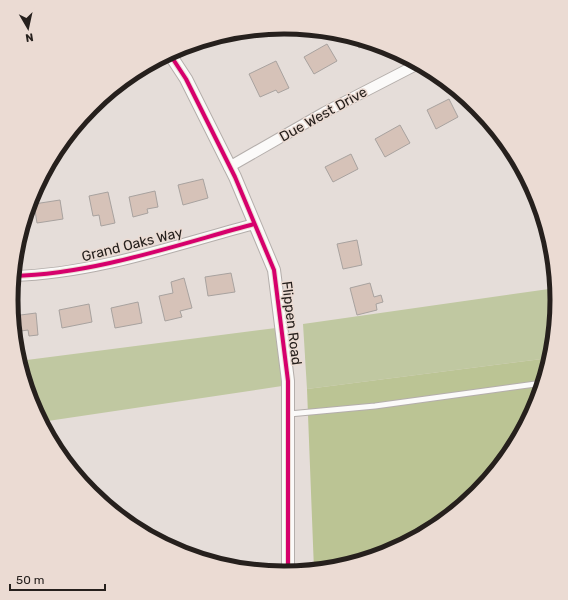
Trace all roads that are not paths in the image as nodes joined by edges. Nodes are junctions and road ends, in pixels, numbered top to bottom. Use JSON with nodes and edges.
{"nodes":[{"id":1,"x":172,"y":58,"type":"edge"},
{"id":2,"x":412,"y":67,"type":"edge"},
{"id":3,"x":229,"y":167,"type":"junction"},
{"id":4,"x":254,"y":224,"type":"junction"},
{"id":5,"x":19,"y":276,"type":"edge"},
{"id":6,"x":537,"y":384,"type":"edge"},
{"id":7,"x":288,"y":414,"type":"junction"},
{"id":8,"x":288,"y":566,"type":"edge"}],
"edges":[{"from":1,"to":3,"type":"street","name":"Flippen Road"},
{"from":2,"to":3,"type":"street","name":"Due West Drive"},
{"from":3,"to":4,"type":"street","name":"Flippen Road"},
{"from":4,"to":5,"type":"street","name":"Grand Oaks Way"},
{"from":4,"to":7,"type":"street","name":"Flippen Road"},
{"from":6,"to":7,"type":"lane"},
{"from":7,"to":8,"type":"street","name":"Flippen Road"}]}
